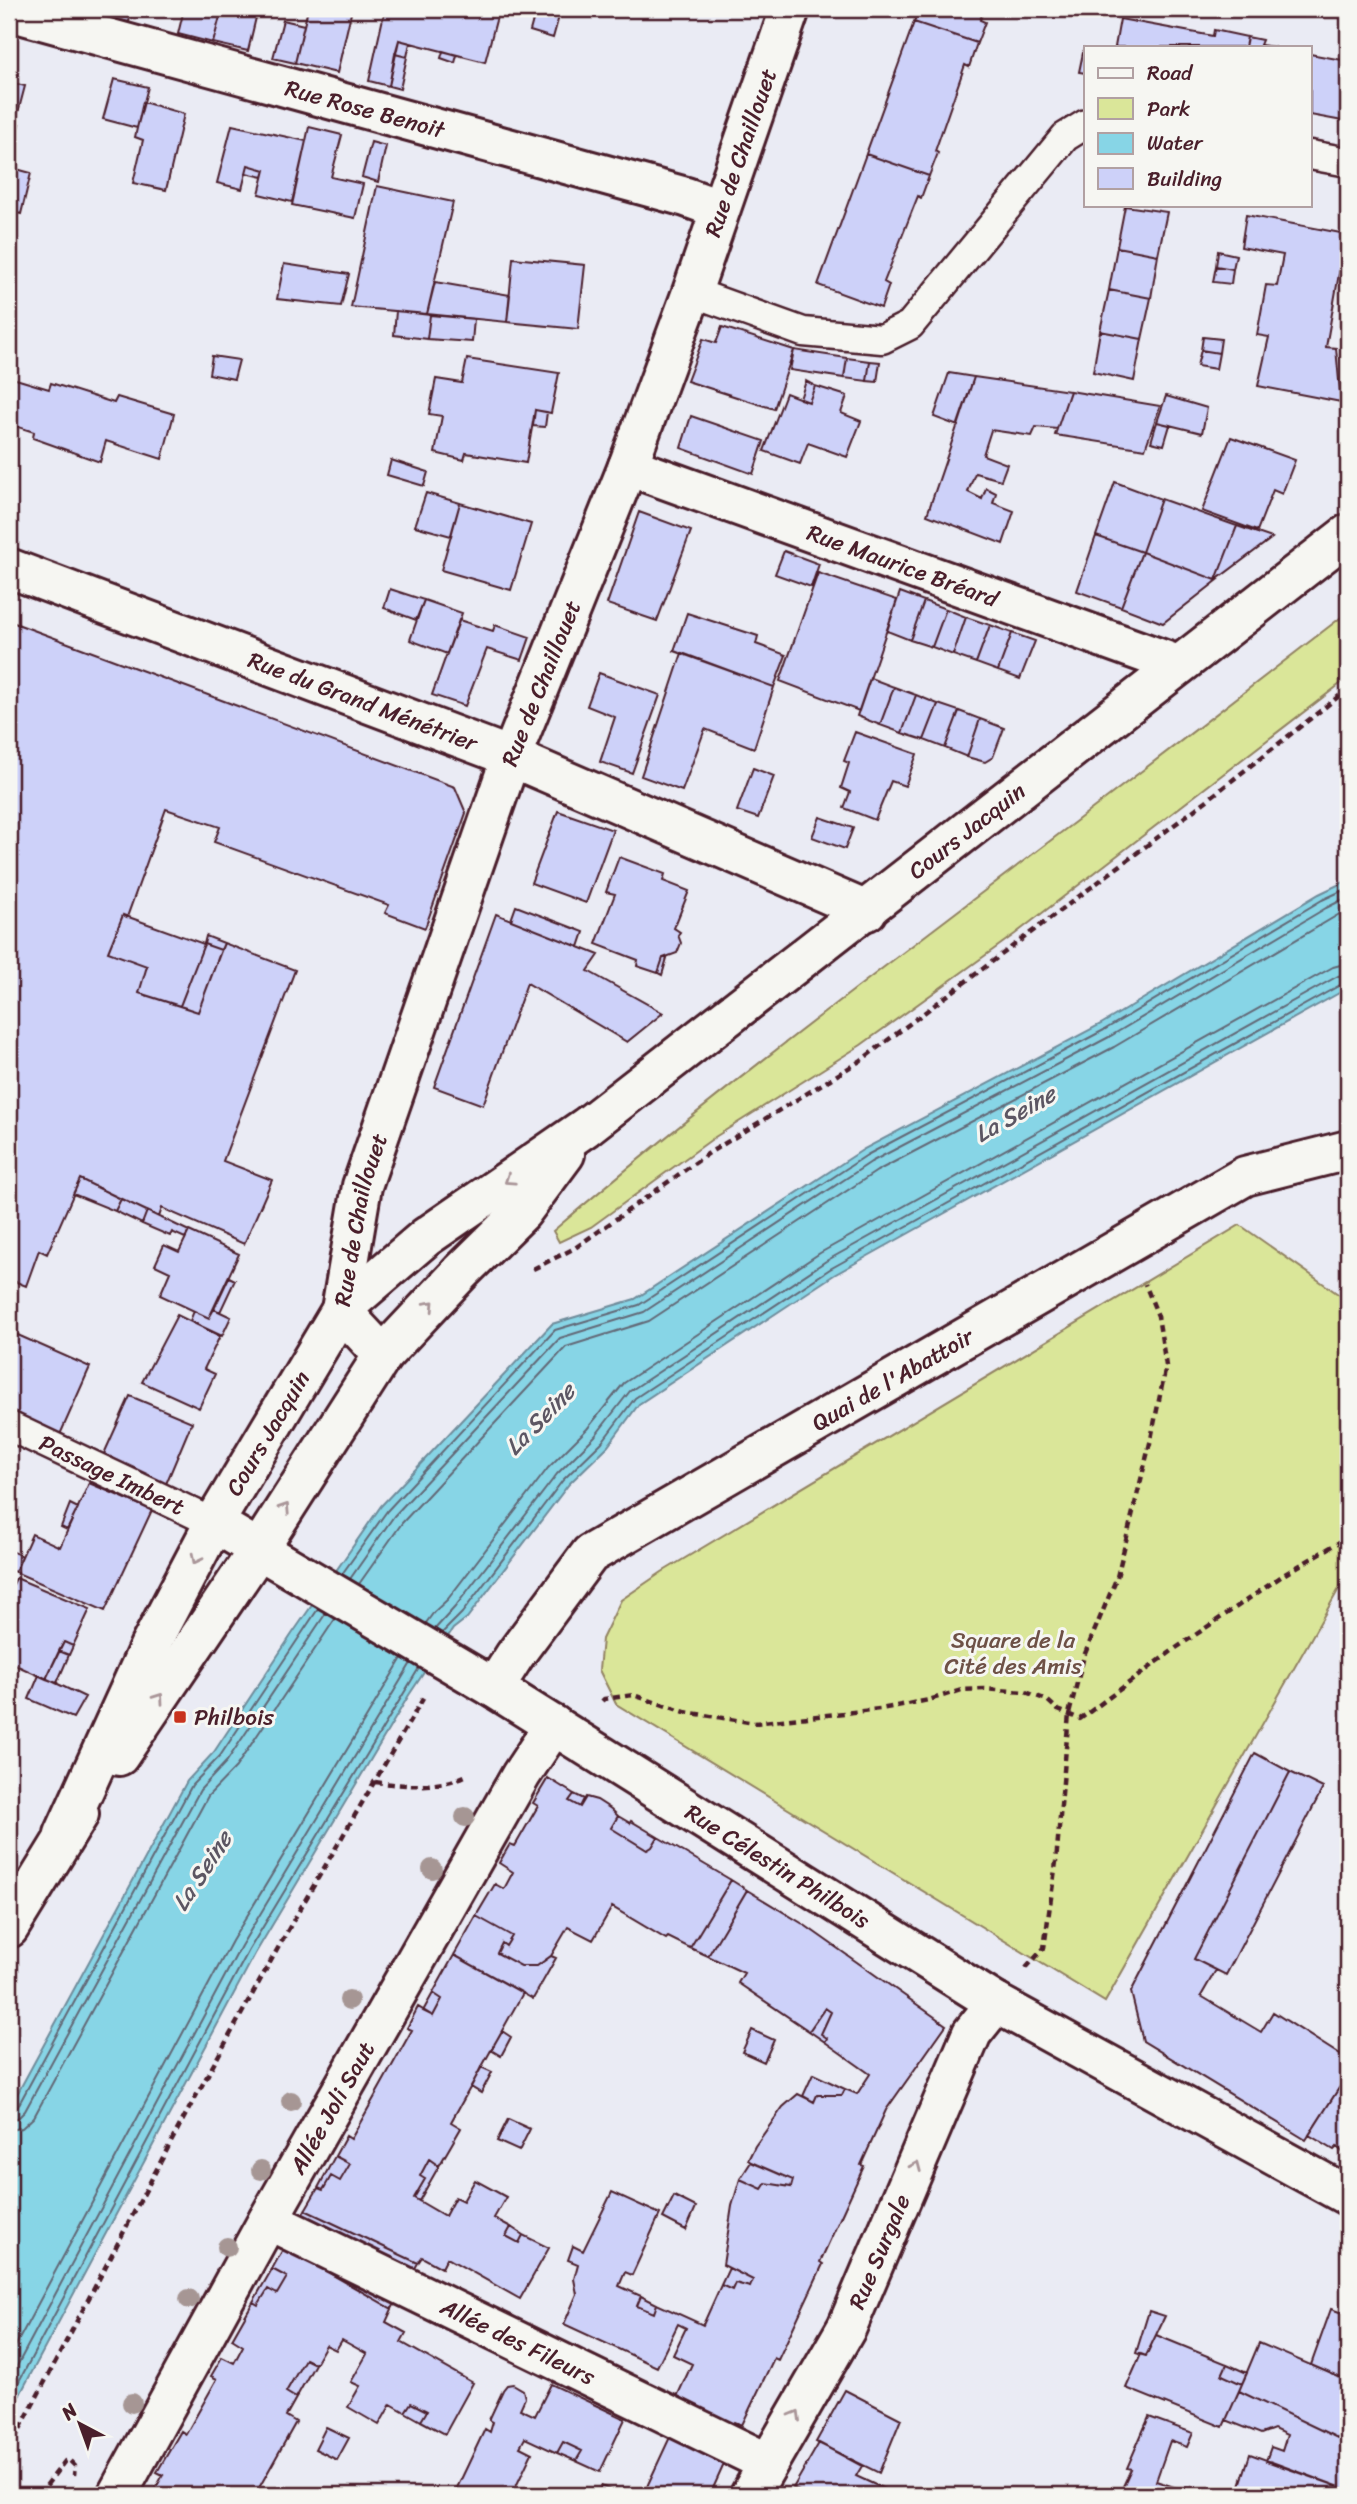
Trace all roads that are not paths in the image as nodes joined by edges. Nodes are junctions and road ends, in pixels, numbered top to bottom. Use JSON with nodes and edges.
{"nodes":[{"id":1,"x":790,"y":9,"type":"edge"},
{"id":2,"x":9,"y":12,"type":"edge"},
{"id":3,"x":1084,"y":125,"type":"edge"},
{"id":4,"x":1312,"y":155,"type":"edge"},
{"id":5,"x":1348,"y":162,"type":"edge"},
{"id":6,"x":719,"y":209,"type":"junction"},
{"id":7,"x":692,"y":292,"type":"junction"},
{"id":8,"x":628,"y":466,"type":"junction"},
{"id":9,"x":1348,"y":534,"type":"edge"},
{"id":10,"x":9,"y":568,"type":"edge"},
{"id":11,"x":1178,"y":665,"type":"junction"},
{"id":12,"x":511,"y":757,"type":"junction"},
{"id":13,"x":867,"y":911,"type":"junction"},
{"id":14,"x":586,"y":1128,"type":"junction"},
{"id":15,"x":1348,"y":1150,"type":"edge"},
{"id":16,"x":341,"y":1310,"type":"junction"},
{"id":17,"x":383,"y":1355,"type":"junction"},
{"id":18,"x":9,"y":1426,"type":"edge"},
{"id":19,"x":214,"y":1523,"type":"junction"},
{"id":20,"x":273,"y":1557,"type":"junction"},
{"id":21,"x":481,"y":1680,"type":"junction"},
{"id":22,"x":565,"y":1732,"type":"junction"},
{"id":23,"x":64,"y":1834,"type":"junction"},
{"id":24,"x":9,"y":1927,"type":"edge"},
{"id":25,"x":996,"y":2003,"type":"junction"},
{"id":26,"x":1348,"y":2196,"type":"edge"},
{"id":27,"x":268,"y":2220,"type":"junction"},
{"id":28,"x":759,"y":2479,"type":"edge"},
{"id":29,"x":117,"y":2495,"type":"edge"}],
"edges":[{"from":1,"to":6,"type":"street","name":"Rue de Chaillouet"},
{"from":2,"to":6,"type":"street","name":"Rue Rose Benoit"},
{"from":3,"to":7,"type":"lane"},
{"from":4,"to":5,"type":"lane"},
{"from":6,"to":7,"type":"street","name":"Rue de Chaillouet"},
{"from":7,"to":8,"type":"street","name":"Rue de Chaillouet"},
{"from":8,"to":11,"type":"street","name":"Rue Maurice Bréard"},
{"from":8,"to":12,"type":"street","name":"Rue de Chaillouet"},
{"from":9,"to":11,"type":"street","name":"Cours Jacquin"},
{"from":10,"to":12,"type":"street","name":"Rue du Grand Ménétrier"},
{"from":11,"to":13,"type":"street","name":"Cours Jacquin"},
{"from":12,"to":13,"type":"street","name":"Rue du Grand Ménétrier"},
{"from":12,"to":16,"type":"street","name":"Rue de Chaillouet"},
{"from":13,"to":14,"type":"street","name":"Cours Jacquin"},
{"from":14,"to":16,"type":"street","name":"Cours Jacquin","one_way":true},
{"from":17,"to":14,"type":"street","name":"Cours Jacquin","one_way":true},
{"from":15,"to":21,"type":"street","name":"Quai de l'Abattoir"},
{"from":16,"to":17,"type":"street","name":"Rue de Chaillouet"},
{"from":16,"to":19,"type":"street","name":"Cours Jacquin"},
{"from":20,"to":17,"type":"street","name":"Cours Jacquin","one_way":true},
{"from":18,"to":19,"type":"lane","name":"Passage Imbert"},
{"from":19,"to":20,"type":"street","name":"Rue Célestin Philbois"},
{"from":19,"to":23,"type":"street","name":"Cours Jacquin","one_way":true},
{"from":20,"to":21,"type":"street","name":"Rue Célestin Philbois"},
{"from":23,"to":20,"type":"street","name":"Cours Jacquin","one_way":true},
{"from":21,"to":22,"type":"street","name":"Rue Célestin Philbois"},
{"from":22,"to":25,"type":"street","name":"Rue Célestin Philbois"},
{"from":22,"to":27,"type":"street","name":"Allée Joli Saut"},
{"from":23,"to":24,"type":"street","name":"Cours Jacquin"},
{"from":25,"to":26,"type":"street","name":"Rue Célestin Philbois"},
{"from":28,"to":25,"type":"street","name":"Rue Surgale","one_way":true},
{"from":27,"to":28,"type":"street","name":"Allée des Fileurs"},
{"from":27,"to":29,"type":"street","name":"Allée Joli Saut"}]}
